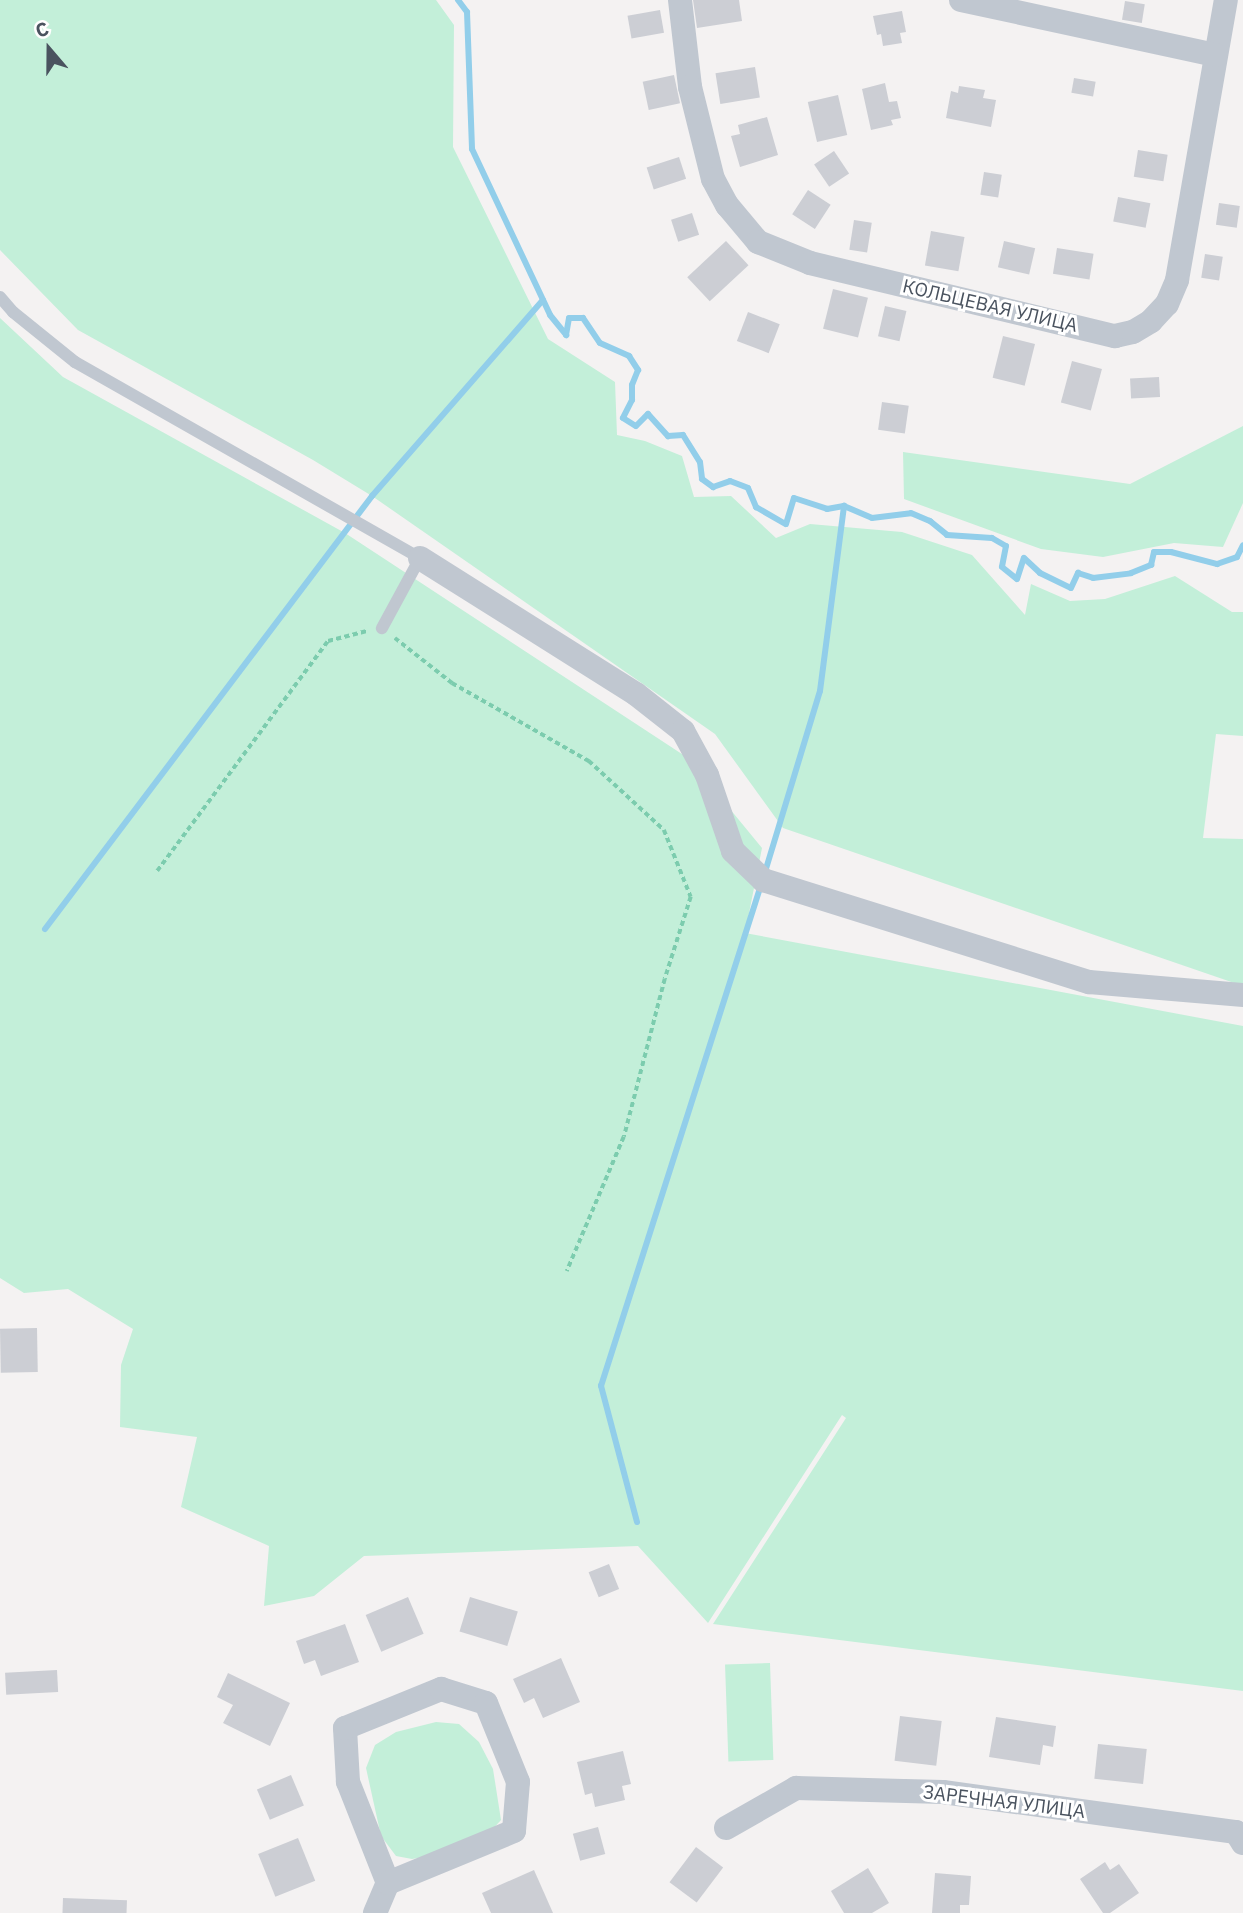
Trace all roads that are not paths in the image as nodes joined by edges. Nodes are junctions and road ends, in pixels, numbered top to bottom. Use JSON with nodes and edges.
{"nodes":[{"id":1,"x":680,"y":0,"type":"edge"},
{"id":2,"x":961,"y":0,"type":"edge"},
{"id":3,"x":1226,"y":0,"type":"edge"},
{"id":4,"x":1215,"y":55,"type":"junction"},
{"id":5,"x":0,"y":297,"type":"edge"},
{"id":6,"x":419,"y":558,"type":"junction"},
{"id":7,"x":382,"y":628,"type":"road end"},
{"id":8,"x":1243,"y":995,"type":"edge"},
{"id":9,"x":726,"y":1828,"type":"dead end"},
{"id":10,"x":1243,"y":1843,"type":"edge"},
{"id":11,"x":388,"y":1883,"type":"junction"},
{"id":12,"x":375,"y":1913,"type":"edge"}],
"edges":[{"from":1,"to":4,"type":"street","name":"КОЛЬЦЕВАЯ УЛИЦА"},
{"from":2,"to":4,"type":"street"},
{"from":3,"to":4,"type":"street","name":"КОЛЬЦЕВАЯ УЛИЦА"},
{"from":5,"to":6,"type":"lane"},
{"from":6,"to":7,"type":"lane"},
{"from":6,"to":8,"type":"street"},
{"from":9,"to":10,"type":"street","name":"ЗАРЕЧНАЯ УЛИЦА"},
{"from":11,"to":11,"type":"street"},
{"from":11,"to":12,"type":"street"}]}
